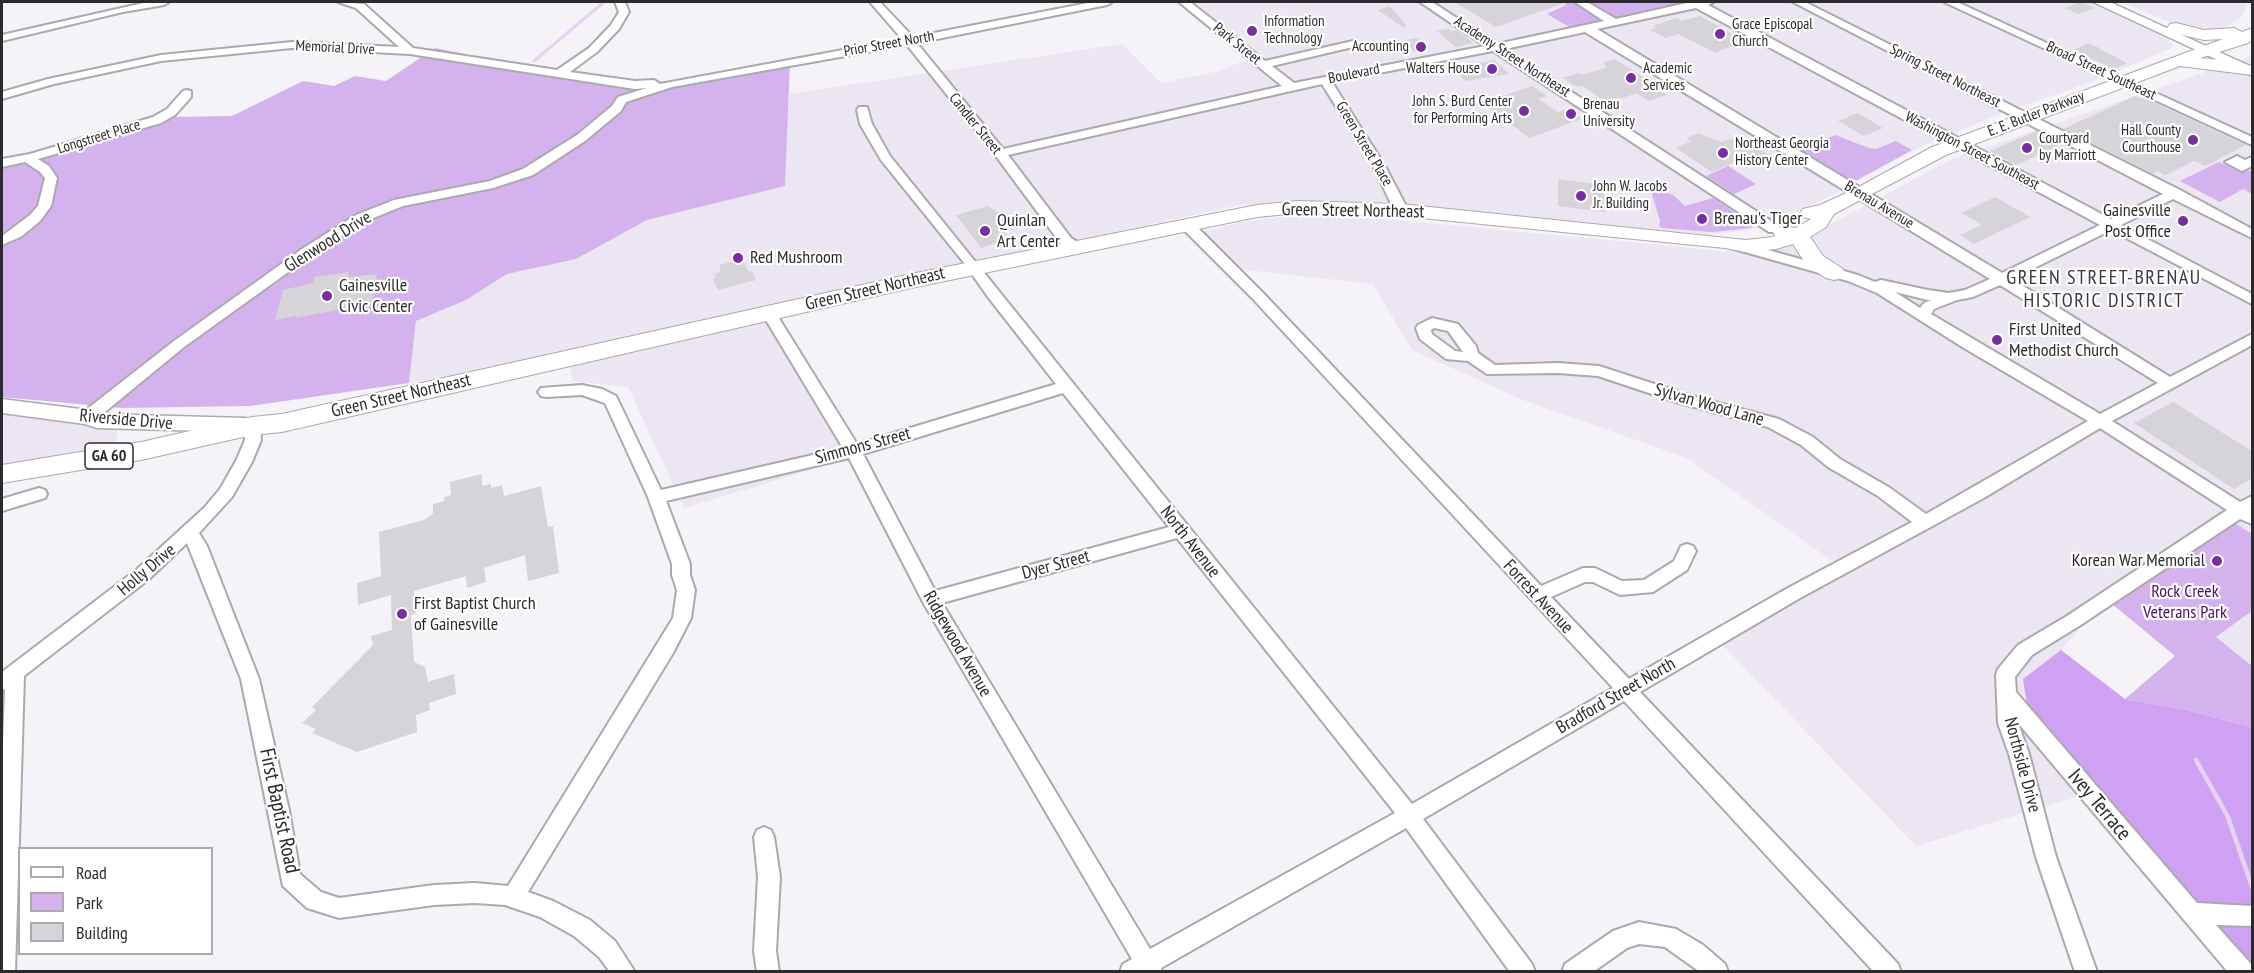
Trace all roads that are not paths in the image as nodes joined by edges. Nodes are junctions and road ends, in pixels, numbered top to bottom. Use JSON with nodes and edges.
{"nodes":[{"id":1,"x":164,"y":2,"type":"edge"},
{"id":2,"x":344,"y":2,"type":"edge"},
{"id":3,"x":620,"y":2,"type":"edge"},
{"id":4,"x":874,"y":2,"type":"edge"},
{"id":5,"x":1107,"y":2,"type":"edge"},
{"id":6,"x":1184,"y":2,"type":"edge"},
{"id":7,"x":1425,"y":2,"type":"edge"},
{"id":8,"x":1580,"y":2,"type":"edge"},
{"id":9,"x":1700,"y":2,"type":"edge"},
{"id":10,"x":1798,"y":2,"type":"edge"},
{"id":11,"x":1949,"y":2,"type":"edge"},
{"id":12,"x":2100,"y":2,"type":"edge"},
{"id":13,"x":2117,"y":2,"type":"edge"},
{"id":14,"x":1823,"y":4,"type":"dead end"},
{"id":15,"x":1811,"y":9,"type":"junction"},
{"id":16,"x":1614,"y":22,"type":"junction"},
{"id":17,"x":1587,"y":28,"type":"junction"},
{"id":18,"x":2169,"y":29,"type":"junction"},
{"id":19,"x":2249,"y":34,"type":"edge"},
{"id":20,"x":2,"y":38,"type":"edge"},
{"id":21,"x":910,"y":41,"type":"junction"},
{"id":22,"x":1353,"y":44,"type":"dead end"},
{"id":23,"x":1498,"y":47,"type":"junction"},
{"id":24,"x":2211,"y":48,"type":"junction"},
{"id":25,"x":410,"y":51,"type":"junction"},
{"id":26,"x":596,"y":59,"type":"junction"},
{"id":27,"x":2178,"y":62,"type":"junction"},
{"id":28,"x":1263,"y":65,"type":"junction"},
{"id":29,"x":2252,"y":66,"type":"edge"},
{"id":30,"x":559,"y":74,"type":"junction"},
{"id":31,"x":1325,"y":80,"type":"junction"},
{"id":32,"x":614,"y":81,"type":"junction"},
{"id":33,"x":2123,"y":82,"type":"junction"},
{"id":34,"x":670,"y":84,"type":"junction"},
{"id":35,"x":1291,"y":87,"type":"junction"},
{"id":36,"x":187,"y":94,"type":"dead end"},
{"id":37,"x":2,"y":96,"type":"edge"},
{"id":38,"x":622,"y":100,"type":"junction"},
{"id":39,"x":863,"y":110,"type":"dead end"},
{"id":40,"x":2026,"y":117,"type":"junction"},
{"id":41,"x":2253,"y":141,"type":"edge"},
{"id":42,"x":1958,"y":144,"type":"junction"},
{"id":43,"x":2253,"y":152,"type":"edge"},
{"id":44,"x":999,"y":153,"type":"junction"},
{"id":45,"x":27,"y":158,"type":"junction"},
{"id":46,"x":2245,"y":162,"type":"edge"},
{"id":47,"x":2,"y":163,"type":"edge"},
{"id":48,"x":2175,"y":193,"type":"junction"},
{"id":49,"x":1860,"y":194,"type":"junction"},
{"id":50,"x":1401,"y":210,"type":"junction"},
{"id":51,"x":1826,"y":210,"type":"junction"},
{"id":52,"x":1186,"y":224,"type":"junction"},
{"id":53,"x":2111,"y":225,"type":"junction"},
{"id":54,"x":1774,"y":229,"type":"junction"},
{"id":55,"x":2253,"y":234,"type":"edge"},
{"id":56,"x":1799,"y":235,"type":"junction"},
{"id":57,"x":2,"y":241,"type":"edge"},
{"id":58,"x":1725,"y":242,"type":"junction"},
{"id":59,"x":1074,"y":246,"type":"junction"},
{"id":60,"x":975,"y":267,"type":"junction"},
{"id":61,"x":1834,"y":273,"type":"junction"},
{"id":62,"x":2001,"y":279,"type":"junction"},
{"id":63,"x":1867,"y":283,"type":"junction"},
{"id":64,"x":1961,"y":295,"type":"junction"},
{"id":65,"x":2253,"y":300,"type":"edge"},
{"id":66,"x":771,"y":312,"type":"junction"},
{"id":67,"x":1923,"y":315,"type":"junction"},
{"id":68,"x":2253,"y":339,"type":"edge"},
{"id":69,"x":1470,"y":355,"type":"dead end"},
{"id":70,"x":2170,"y":384,"type":"junction"},
{"id":71,"x":1067,"y":386,"type":"junction"},
{"id":72,"x":546,"y":392,"type":"dead end"},
{"id":73,"x":2,"y":406,"type":"edge"},
{"id":74,"x":88,"y":417,"type":"junction"},
{"id":75,"x":2100,"y":421,"type":"junction"},
{"id":76,"x":252,"y":426,"type":"junction"},
{"id":77,"x":853,"y":451,"type":"junction"},
{"id":78,"x":2,"y":474,"type":"edge"},
{"id":79,"x":37,"y":482,"type":"junction"},
{"id":80,"x":656,"y":497,"type":"junction"},
{"id":81,"x":2,"y":505,"type":"edge"},
{"id":82,"x":2248,"y":510,"type":"edge"},
{"id":83,"x":1925,"y":523,"type":"junction"},
{"id":84,"x":1181,"y":530,"type":"junction"},
{"id":85,"x":190,"y":533,"type":"junction"},
{"id":86,"x":1687,"y":550,"type":"dead end"},
{"id":87,"x":1537,"y":596,"type":"junction"},
{"id":88,"x":930,"y":599,"type":"junction"},
{"id":89,"x":8,"y":678,"type":"edge"},
{"id":90,"x":1626,"y":691,"type":"junction"},
{"id":91,"x":2007,"y":696,"type":"junction"},
{"id":92,"x":1409,"y":816,"type":"junction"},
{"id":93,"x":764,"y":837,"type":"dead end"},
{"id":94,"x":513,"y":898,"type":"junction"},
{"id":95,"x":2193,"y":913,"type":"junction"},
{"id":96,"x":4,"y":915,"type":"edge"},
{"id":97,"x":2253,"y":916,"type":"edge"},
{"id":98,"x":1143,"y":969,"type":"edge"},
{"id":99,"x":4,"y":972,"type":"edge"},
{"id":100,"x":624,"y":972,"type":"edge"},
{"id":101,"x":768,"y":972,"type":"edge"},
{"id":102,"x":1524,"y":972,"type":"edge"},
{"id":103,"x":1573,"y":972,"type":"edge"},
{"id":104,"x":1717,"y":972,"type":"edge"},
{"id":105,"x":1890,"y":972,"type":"edge"},
{"id":106,"x":2086,"y":972,"type":"edge"},
{"id":107,"x":2243,"y":972,"type":"edge"}],
"edges":[{"from":1,"to":20,"type":"street"},
{"from":2,"to":25,"type":"street"},
{"from":3,"to":26,"type":"street"},
{"from":4,"to":21,"type":"street","name":"Candler Street"},
{"from":5,"to":21,"type":"street","name":"Prior Street North"},
{"from":6,"to":28,"type":"street","name":"Park Street"},
{"from":7,"to":23,"type":"street","name":"Academy Street Northeast"},
{"from":8,"to":16,"type":"street"},
{"from":9,"to":16,"type":"street","name":"Boulevard"},
{"from":9,"to":42,"type":"street","name":"Washington Street Southeast"},
{"from":10,"to":15,"type":"street","name":"Spring Street Northeast"},
{"from":11,"to":33,"type":"street","name":"Broad Street Southeast"},
{"from":12,"to":18,"type":"main road"},
{"from":13,"to":18,"type":"main road"},
{"from":14,"to":15,"type":"street"},
{"from":15,"to":40,"type":"street","name":"Spring Street Northeast"},
{"from":16,"to":17,"type":"street","name":"Boulevard"},
{"from":17,"to":23,"type":"street","name":"Boulevard"},
{"from":17,"to":49,"type":"street","name":"Brenau Avenue"},
{"from":18,"to":19,"type":"highway"},
{"from":18,"to":24,"type":"main road"},
{"from":18,"to":27,"type":"highway"},
{"from":19,"to":24,"type":"highway","name":"E. E. Butler Parkway"},
{"from":19,"to":29,"type":"highway"},
{"from":21,"to":34,"type":"street","name":"Prior Street North"},
{"from":21,"to":44,"type":"street","name":"Candler Street"},
{"from":22,"to":28,"type":"street"},
{"from":23,"to":31,"type":"street","name":"Boulevard"},
{"from":23,"to":54,"type":"street","name":"Academy Street Northeast"},
{"from":24,"to":27,"type":"highway","name":"E. E. Butler Parkway"},
{"from":24,"to":29,"type":"main road"},
{"from":25,"to":30,"type":"street","name":"Memorial Drive"},
{"from":25,"to":37,"type":"street","name":"Memorial Drive"},
{"from":26,"to":30,"type":"street"},
{"from":26,"to":32,"type":"street"},
{"from":27,"to":29,"type":"highway"},
{"from":27,"to":33,"type":"highway","name":"E. E. Butler Parkway"},
{"from":28,"to":35,"type":"street","name":"Park Street"},
{"from":30,"to":32,"type":"street","name":"Memorial Drive"},
{"from":31,"to":35,"type":"street","name":"Boulevard"},
{"from":31,"to":50,"type":"street","name":"Green Street Place"},
{"from":32,"to":34,"type":"street","name":"Memorial Drive"},
{"from":32,"to":38,"type":"street"},
{"from":33,"to":40,"type":"highway","name":"E. E. Butler Parkway"},
{"from":33,"to":41,"type":"street","name":"Broad Street Southeast"},
{"from":34,"to":38,"type":"street","name":"Glenwood Drive"},
{"from":35,"to":44,"type":"street","name":"Boulevard"},
{"from":36,"to":45,"type":"street","name":"Longstreet Place"},
{"from":38,"to":74,"type":"street","name":"Glenwood Drive"},
{"from":39,"to":60,"type":"street","name":"North Avenue"},
{"from":40,"to":42,"type":"highway","name":"E. E. Butler Parkway"},
{"from":40,"to":48,"type":"street","name":"Spring Street Northeast"},
{"from":42,"to":49,"type":"highway","name":"E. E. Butler Parkway"},
{"from":42,"to":53,"type":"street","name":"Washington Street Southeast"},
{"from":43,"to":46,"type":"street"},
{"from":44,"to":59,"type":"street","name":"Candler Street"},
{"from":45,"to":47,"type":"street","name":"Longstreet Place"},
{"from":45,"to":57,"type":"street"},
{"from":48,"to":53,"type":"street"},
{"from":48,"to":55,"type":"street","name":"Spring Street Northeast"},
{"from":49,"to":51,"type":"highway","name":"E. E. Butler Parkway"},
{"from":49,"to":62,"type":"street","name":"Brenau Avenue"},
{"from":50,"to":52,"type":"highway","name":"Green Street Northeast"},
{"from":50,"to":58,"type":"highway","name":"Green Street Northeast"},
{"from":51,"to":54,"type":"highway","name":"E. E. Butler Parkway"},
{"from":51,"to":56,"type":"highway","name":"E. E. Butler Parkway"},
{"from":52,"to":59,"type":"highway","name":"Green Street Northeast"},
{"from":52,"to":87,"type":"street","name":"Forrest Avenue"},
{"from":53,"to":62,"type":"street"},
{"from":53,"to":65,"type":"street","name":"Washington Street Southeast"},
{"from":54,"to":56,"type":"highway"},
{"from":54,"to":58,"type":"highway","name":"E. E. Butler Parkway"},
{"from":56,"to":58,"type":"highway","name":"E. E. Butler Parkway"},
{"from":56,"to":61,"type":"highway"},
{"from":58,"to":61,"type":"street"},
{"from":59,"to":60,"type":"highway","name":"Green Street Northeast"},
{"from":60,"to":66,"type":"highway","name":"Green Street Northeast"},
{"from":60,"to":71,"type":"street","name":"North Avenue"},
{"from":61,"to":63,"type":"street"},
{"from":62,"to":64,"type":"street"},
{"from":62,"to":70,"type":"street","name":"Brenau Avenue"},
{"from":63,"to":64,"type":"street"},
{"from":63,"to":67,"type":"street"},
{"from":64,"to":67,"type":"street"},
{"from":66,"to":76,"type":"highway","name":"Green Street Northeast"},
{"from":66,"to":77,"type":"street","name":"Ridgewood Avenue"},
{"from":67,"to":75,"type":"street"},
{"from":68,"to":70,"type":"street","name":"Bradford Street North"},
{"from":69,"to":83,"type":"street","name":"Sylvan Wood Lane"},
{"from":70,"to":75,"type":"street","name":"Bradford Street North"},
{"from":71,"to":77,"type":"street","name":"Simmons Street"},
{"from":71,"to":84,"type":"street","name":"North Avenue"},
{"from":72,"to":80,"type":"street"},
{"from":73,"to":74,"type":"main road","name":"Riverside Drive"},
{"from":74,"to":76,"type":"main road","name":"Riverside Drive"},
{"from":75,"to":82,"type":"street"},
{"from":75,"to":83,"type":"street","name":"Bradford Street North"},
{"from":76,"to":79,"type":"highway","name":"Green Street Northeast","number":"GA 60"},
{"from":76,"to":85,"type":"street","name":"Holly Drive"},
{"from":77,"to":80,"type":"street","name":"Simmons Street"},
{"from":77,"to":88,"type":"street","name":"Ridgewood Avenue"},
{"from":78,"to":79,"type":"highway","number":"GA 60"},
{"from":79,"to":81,"type":"street"},
{"from":80,"to":94,"type":"street"},
{"from":82,"to":91,"type":"street","name":"Northside Drive"},
{"from":83,"to":90,"type":"street","name":"Bradford Street North"},
{"from":84,"to":88,"type":"street","name":"Dyer Street"},
{"from":84,"to":92,"type":"street","name":"North Avenue"},
{"from":85,"to":89,"type":"street","name":"Holly Drive"},
{"from":85,"to":94,"type":"street","name":"First Baptist Road"},
{"from":86,"to":87,"type":"street"},
{"from":87,"to":90,"type":"street","name":"Forrest Avenue"},
{"from":88,"to":98,"type":"street","name":"Ridgewood Avenue"},
{"from":89,"to":96,"type":"street"},
{"from":90,"to":92,"type":"street","name":"Bradford Street North"},
{"from":90,"to":105,"type":"street","name":"Forrest Avenue"},
{"from":91,"to":95,"type":"street","name":"Ivey Terrace"},
{"from":91,"to":106,"type":"street","name":"Northside Drive"},
{"from":92,"to":98,"type":"street","name":"Bradford Street North"},
{"from":92,"to":102,"type":"street","name":"North Avenue"},
{"from":93,"to":101,"type":"street"},
{"from":94,"to":100,"type":"street","name":"First Baptist Road"},
{"from":95,"to":97,"type":"street"},
{"from":95,"to":107,"type":"street","name":"Ivey Terrace"},
{"from":96,"to":99,"type":"street"},
{"from":103,"to":104,"type":"street"}]}
